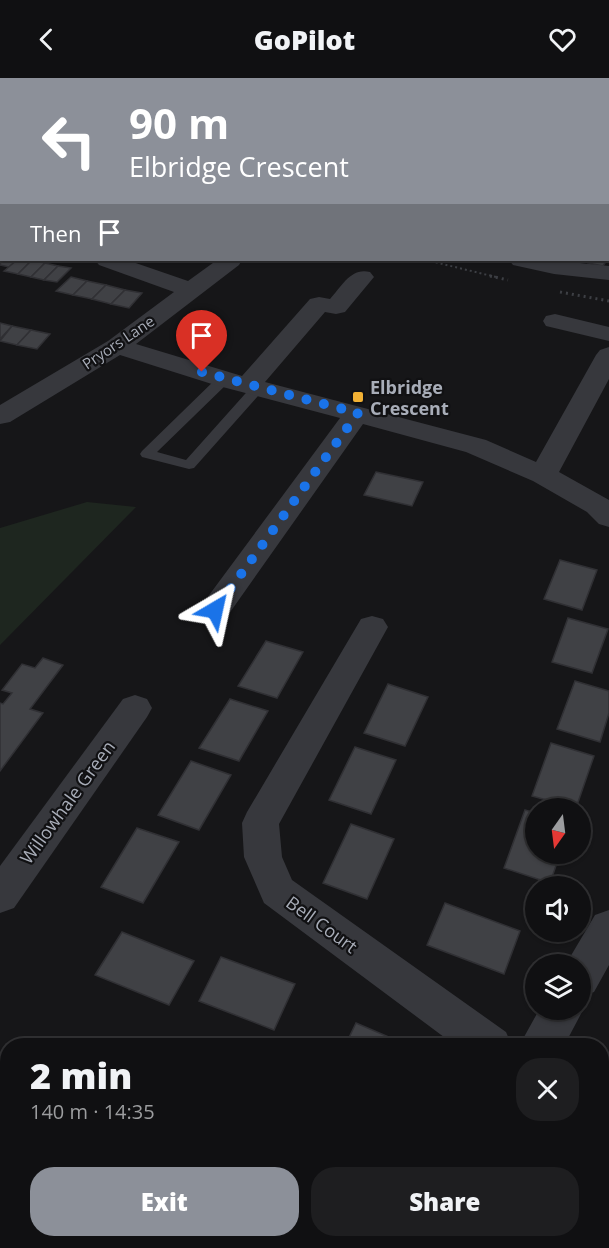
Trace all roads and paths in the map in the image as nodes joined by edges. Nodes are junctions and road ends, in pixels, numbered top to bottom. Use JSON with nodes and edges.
{"nodes":[{"id":1,"x":110,"y":261,"type":"edge"},
{"id":2,"x":230,"y":261,"type":"edge"},
{"id":3,"x":526,"y":261,"type":"edge"},
{"id":4,"x":609,"y":273,"type":"edge"},
{"id":5,"x":362,"y":277,"type":"dead end"},
{"id":6,"x":191,"y":290,"type":"junction"},
{"id":7,"x":555,"y":321,"type":"dead end"},
{"id":8,"x":609,"y":334,"type":"edge"},
{"id":9,"x":117,"y":345,"type":"junction"},
{"id":10,"x":609,"y":355,"type":"edge"},
{"id":11,"x":243,"y":384,"type":"junction"},
{"id":12,"x":358,"y":413,"type":"junction"},
{"id":13,"x":0,"y":416,"type":"edge"},
{"id":14,"x":543,"y":475,"type":"junction"},
{"id":15,"x":609,"y":517,"type":"edge"},
{"id":16,"x":215,"y":610,"type":"dead end"},
{"id":17,"x":372,"y":627,"type":"dead end"},
{"id":18,"x":135,"y":708,"type":"dead end"},
{"id":19,"x":0,"y":896,"type":"edge"},
{"id":20,"x":609,"y":927,"type":"edge"},
{"id":21,"x":591,"y":959,"type":"edge"},
{"id":22,"x":556,"y":1020,"type":"edge"},
{"id":23,"x":480,"y":1038,"type":"edge"},
{"id":24,"x":545,"y":1038,"type":"edge"}],
"edges":[{"from":1,"to":6,"type":"street"},
{"from":2,"to":6,"type":"street","name":"Pryors Lane"},
{"from":3,"to":4,"type":"street"},
{"from":5,"to":11,"type":"street"},
{"from":6,"to":9,"type":"street","name":"Pryors Lane"},
{"from":7,"to":8,"type":"street"},
{"from":9,"to":11,"type":"street"},
{"from":9,"to":13,"type":"street","name":"Pryors Lane"},
{"from":10,"to":14,"type":"street"},
{"from":11,"to":11,"type":"lane"},
{"from":11,"to":12,"type":"street"},
{"from":12,"to":14,"type":"street"},
{"from":12,"to":16,"type":"street"},
{"from":14,"to":15,"type":"street"},
{"from":17,"to":23,"type":"street","name":"Bell Court"},
{"from":18,"to":19,"type":"street","name":"Willowhale Green"},
{"from":20,"to":21,"type":"street"},
{"from":22,"to":24,"type":"street"}]}
